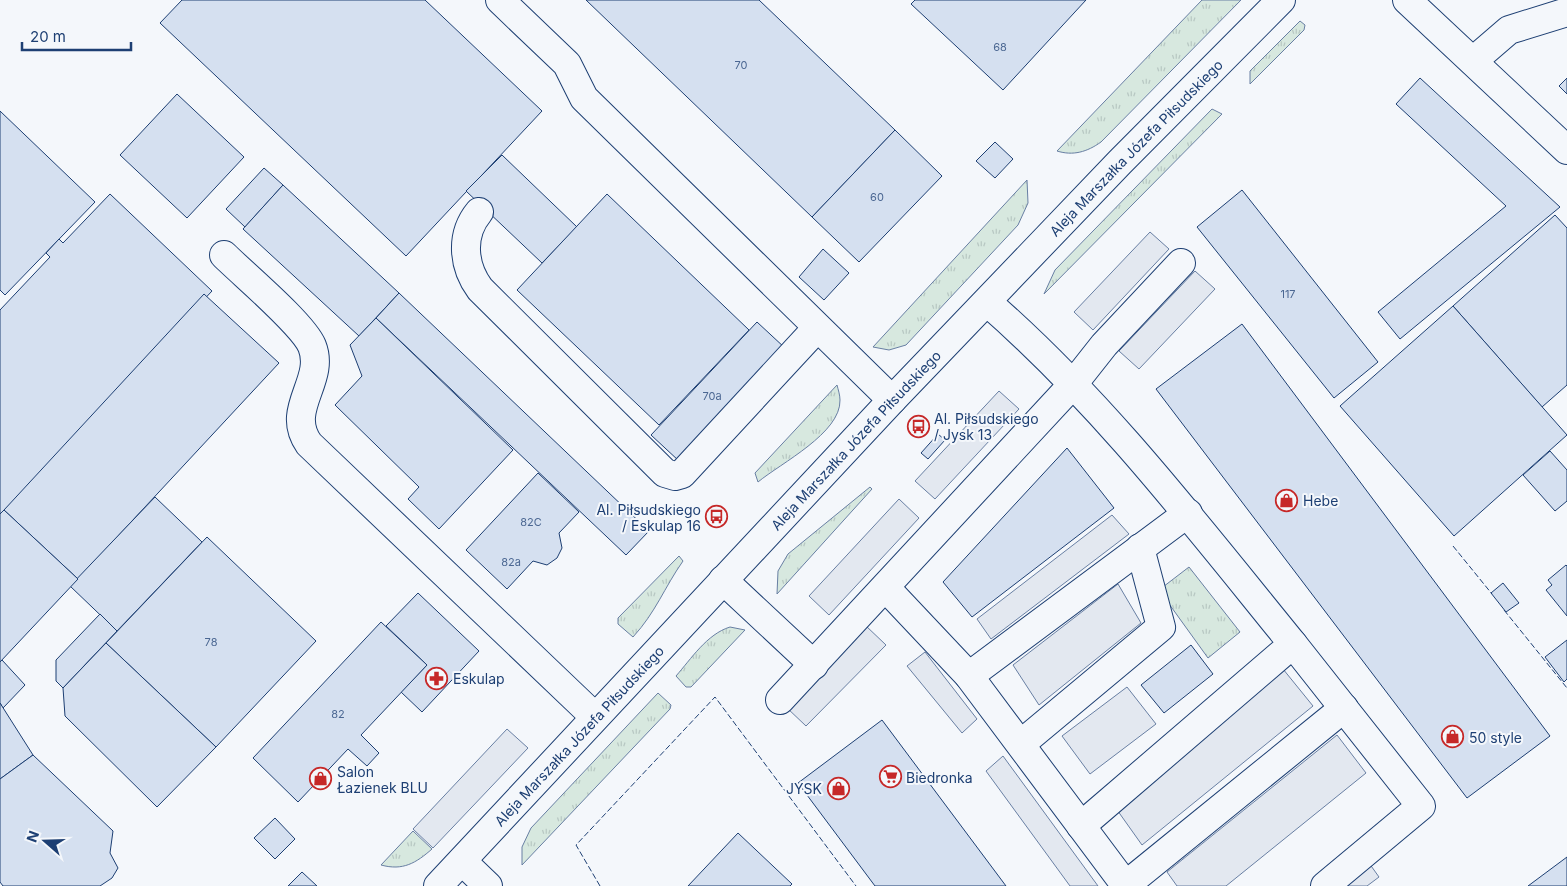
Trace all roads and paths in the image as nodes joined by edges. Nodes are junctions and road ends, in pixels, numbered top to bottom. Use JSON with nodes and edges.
{"nodes":[{"id":1,"x":500,"y":0,"type":"edge"},
{"id":2,"x":1281,"y":0,"type":"edge"},
{"id":3,"x":1407,"y":0,"type":"edge"},
{"id":4,"x":1567,"y":12,"type":"edge"},
{"id":5,"x":1473,"y":62,"type":"junction"},
{"id":6,"x":1567,"y":150,"type":"edge"},
{"id":7,"x":479,"y":212,"type":"dead end"},
{"id":8,"x":224,"y":255,"type":"dead end"},
{"id":9,"x":1181,"y":263,"type":"dead end"},
{"id":10,"x":987,"y":302,"type":"junction"},
{"id":11,"x":817,"y":328,"type":"junction"},
{"id":12,"x":1074,"y":383,"type":"junction"},
{"id":13,"x":892,"y":400,"type":"junction"},
{"id":14,"x":1188,"y":513,"type":"junction"},
{"id":15,"x":1140,"y":548,"type":"junction"},
{"id":16,"x":723,"y":580,"type":"junction"},
{"id":17,"x":886,"y":588,"type":"junction"},
{"id":18,"x":1293,"y":644,"type":"junction"},
{"id":19,"x":814,"y":665,"type":"junction"},
{"id":20,"x":969,"y":676,"type":"junction"},
{"id":21,"x":780,"y":700,"type":"dead end"},
{"id":22,"x":1344,"y":708,"type":"junction"},
{"id":23,"x":595,"y":717,"type":"junction"},
{"id":24,"x":1022,"y":744,"type":"junction"},
{"id":25,"x":1081,"y":826,"type":"junction"},
{"id":26,"x":462,"y":861,"type":"junction"},
{"id":27,"x":438,"y":886,"type":"edge"},
{"id":28,"x":488,"y":886,"type":"edge"},
{"id":29,"x":1126,"y":886,"type":"edge"},
{"id":30,"x":1325,"y":886,"type":"edge"}],
"edges":[{"from":1,"to":11,"type":"street"},
{"from":2,"to":10,"type":"street","name":"Aleja Marszałka Józefa Piłsudskiego"},
{"from":3,"to":5,"type":"street"},
{"from":4,"to":5,"type":"street"},
{"from":5,"to":6,"type":"street"},
{"from":7,"to":11,"type":"street"},
{"from":8,"to":23,"type":"street"},
{"from":9,"to":12,"type":"street"},
{"from":10,"to":12,"type":"street"},
{"from":10,"to":13,"type":"street","name":"Aleja Marszałka Józefa Piłsudskiego"},
{"from":11,"to":13,"type":"street"},
{"from":12,"to":14,"type":"street"},
{"from":12,"to":17,"type":"street"},
{"from":13,"to":16,"type":"street","name":"Aleja Marszałka Józefa Piłsudskiego"},
{"from":14,"to":15,"type":"street"},
{"from":14,"to":18,"type":"street"},
{"from":15,"to":20,"type":"street"},
{"from":15,"to":24,"type":"street"},
{"from":16,"to":19,"type":"street"},
{"from":16,"to":23,"type":"street","name":"Aleja Marszałka Józefa Piłsudskiego"},
{"from":17,"to":19,"type":"street"},
{"from":17,"to":20,"type":"street"},
{"from":18,"to":22,"type":"street"},
{"from":18,"to":25,"type":"street"},
{"from":19,"to":21,"type":"street"},
{"from":20,"to":24,"type":"street"},
{"from":22,"to":29,"type":"street"},
{"from":22,"to":30,"type":"street"},
{"from":23,"to":26,"type":"street","name":"Aleja Marszałka Józefa Piłsudskiego"},
{"from":24,"to":25,"type":"street"},
{"from":25,"to":29,"type":"street"},
{"from":26,"to":27,"type":"street","name":"Aleja Marszałka Józefa Piłsudskiego"},
{"from":26,"to":28,"type":"street"}]}
